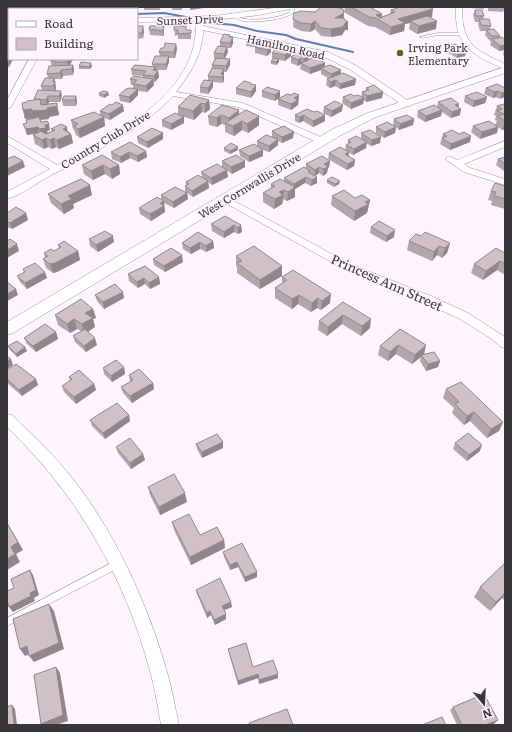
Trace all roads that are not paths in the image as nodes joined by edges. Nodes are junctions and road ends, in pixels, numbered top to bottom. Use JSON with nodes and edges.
{"nodes":[{"id":1,"x":292,"y":7,"type":"edge"},
{"id":2,"x":459,"y":7,"type":"edge"},
{"id":3,"x":138,"y":20,"type":"edge"},
{"id":4,"x":200,"y":24,"type":"junction"},
{"id":5,"x":462,"y":34,"type":"junction"},
{"id":6,"x":422,"y":37,"type":"dead end"},
{"id":7,"x":32,"y":60,"type":"edge"},
{"id":8,"x":505,"y":69,"type":"edge"},
{"id":9,"x":170,"y":93,"type":"junction"},
{"id":10,"x":407,"y":104,"type":"junction"},
{"id":11,"x":7,"y":107,"type":"edge"},
{"id":12,"x":7,"y":139,"type":"edge"},
{"id":13,"x":322,"y":141,"type":"junction"},
{"id":14,"x":505,"y":144,"type":"edge"},
{"id":15,"x":57,"y":168,"type":"junction"},
{"id":16,"x":505,"y":182,"type":"edge"},
{"id":17,"x":7,"y":196,"type":"edge"},
{"id":18,"x":225,"y":199,"type":"junction"},
{"id":19,"x":7,"y":329,"type":"edge"},
{"id":20,"x":505,"y":344,"type":"edge"},
{"id":21,"x":7,"y":419,"type":"edge"},
{"id":22,"x":117,"y":564,"type":"junction"},
{"id":23,"x":7,"y":622,"type":"edge"},
{"id":24,"x":170,"y":725,"type":"edge"}],
"edges":[{"from":1,"to":4,"type":"street","name":"Sunset Drive"},
{"from":2,"to":5,"type":"street"},
{"from":3,"to":4,"type":"street","name":"Sunset Drive"},
{"from":4,"to":9,"type":"street","name":"Country Club Drive"},
{"from":4,"to":10,"type":"street","name":"Hamilton Road"},
{"from":5,"to":6,"type":"lane"},
{"from":5,"to":8,"type":"street"},
{"from":7,"to":11,"type":"street"},
{"from":8,"to":10,"type":"street","name":"West Cornwallis Drive"},
{"from":9,"to":13,"type":"street"},
{"from":9,"to":15,"type":"street","name":"Country Club Drive"},
{"from":10,"to":13,"type":"street","name":"West Cornwallis Drive"},
{"from":12,"to":15,"type":"street"},
{"from":13,"to":18,"type":"street","name":"West Cornwallis Drive"},
{"from":14,"to":16,"type":"street"},
{"from":15,"to":17,"type":"street","name":"Country Club Drive"},
{"from":18,"to":19,"type":"street","name":"West Cornwallis Drive"},
{"from":18,"to":20,"type":"street","name":"Princess Ann Street"},
{"from":21,"to":22,"type":"street"},
{"from":22,"to":23,"type":"lane"},
{"from":22,"to":24,"type":"street"}]}
